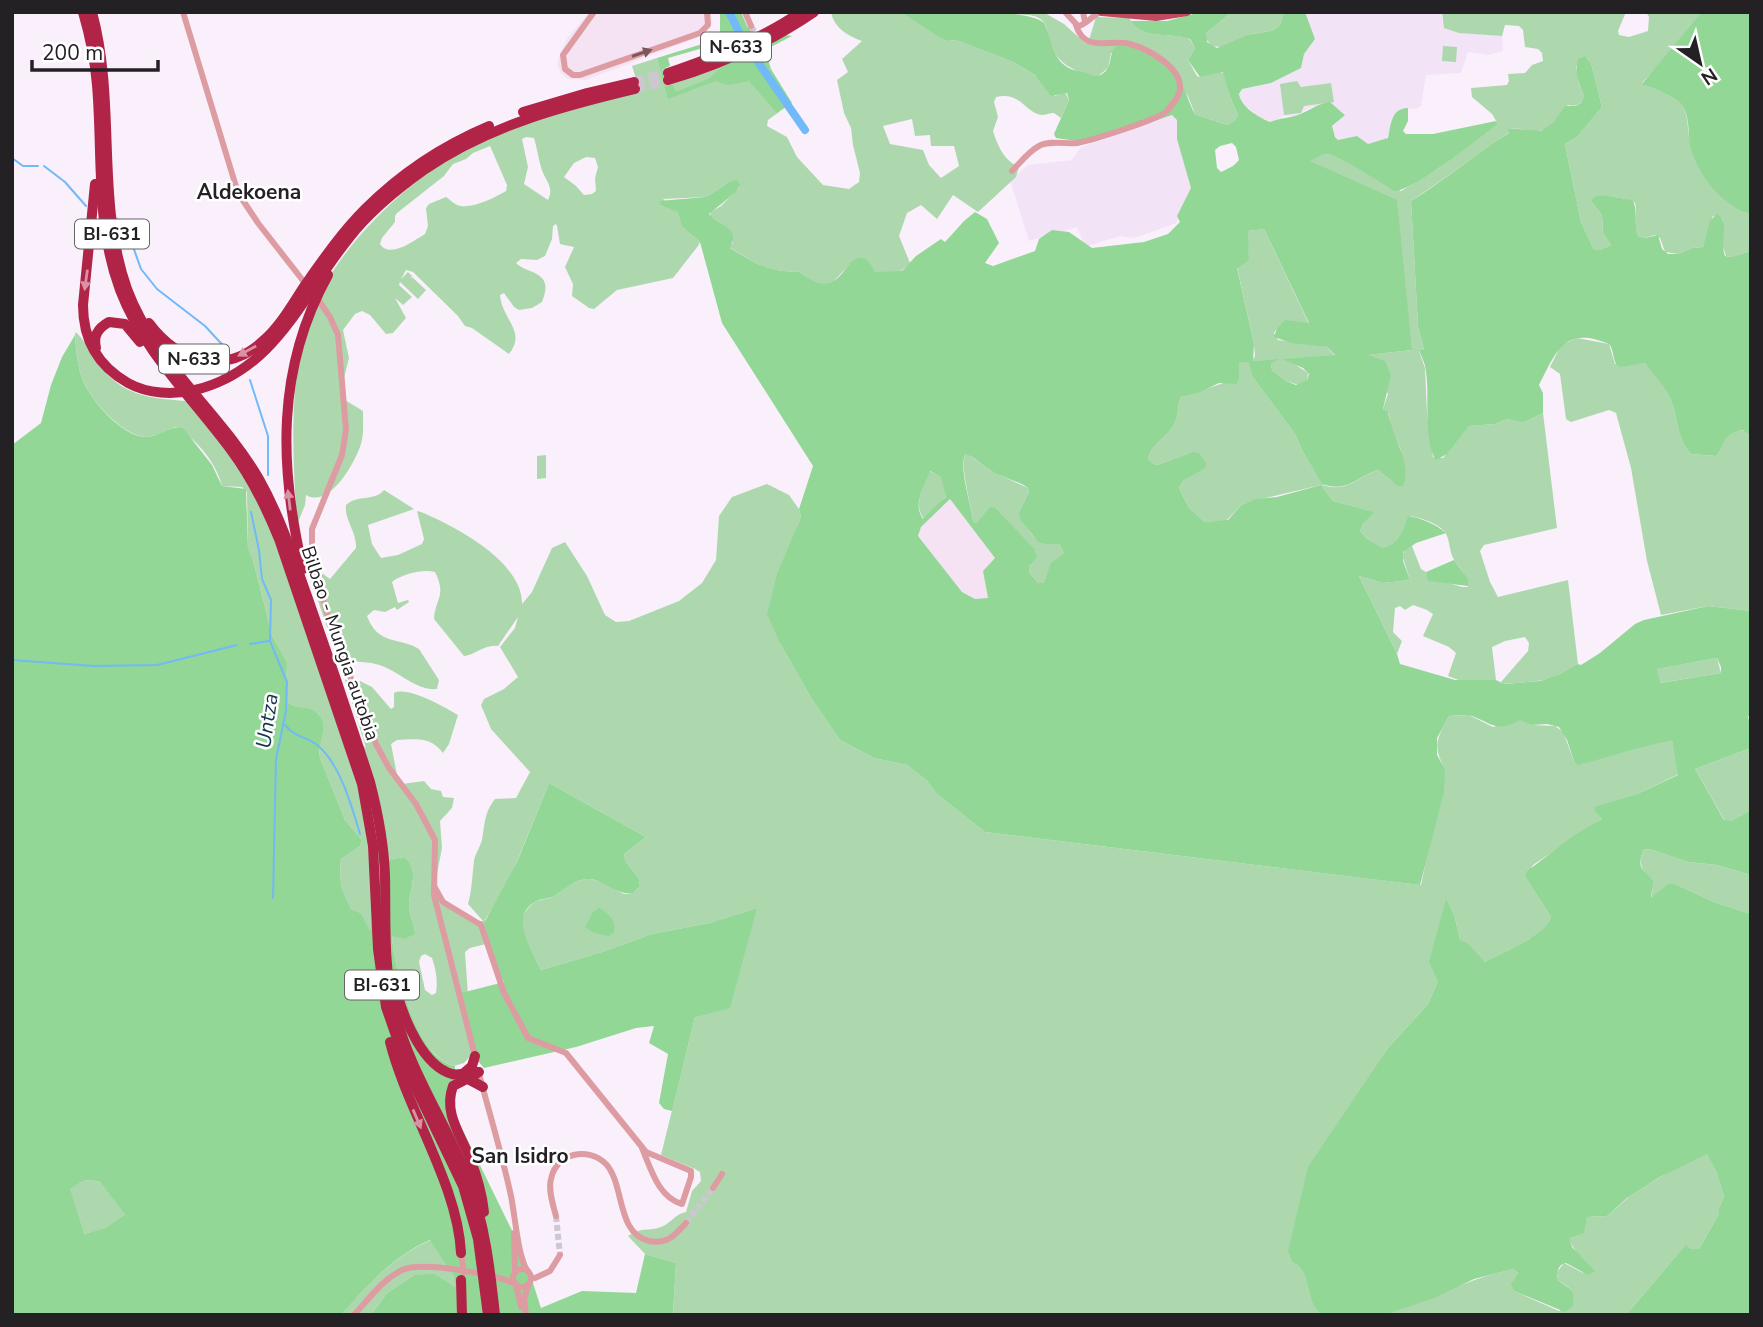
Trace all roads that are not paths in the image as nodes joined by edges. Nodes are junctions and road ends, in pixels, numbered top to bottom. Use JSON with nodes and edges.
{"nodes":[{"id":1,"x":83,"y":12,"type":"edge"},
{"id":2,"x":92,"y":12,"type":"edge"},
{"id":3,"x":183,"y":12,"type":"edge"},
{"id":4,"x":594,"y":12,"type":"edge"},
{"id":5,"x":707,"y":12,"type":"edge"},
{"id":6,"x":745,"y":12,"type":"edge"},
{"id":7,"x":790,"y":12,"type":"edge"},
{"id":8,"x":801,"y":12,"type":"edge"},
{"id":9,"x":814,"y":12,"type":"edge"},
{"id":10,"x":821,"y":12,"type":"edge"},
{"id":11,"x":1065,"y":12,"type":"edge"},
{"id":12,"x":1077,"y":12,"type":"edge"},
{"id":13,"x":1083,"y":12,"type":"edge"},
{"id":14,"x":1101,"y":12,"type":"edge"},
{"id":15,"x":1187,"y":12,"type":"edge"},
{"id":16,"x":1075,"y":23,"type":"junction"},
{"id":17,"x":1085,"y":23,"type":"junction"},
{"id":18,"x":751,"y":26,"type":"tunnel mouth"},
{"id":19,"x":779,"y":34,"type":"junction"},
{"id":20,"x":1091,"y":42,"type":"junction"},
{"id":21,"x":711,"y":58,"type":"junction"},
{"id":22,"x":104,"y":70,"type":"junction"},
{"id":23,"x":98,"y":138,"type":"junction"},
{"id":24,"x":425,"y":161,"type":"junction"},
{"id":25,"x":1012,"y":171,"type":"dead end"},
{"id":26,"x":398,"y":191,"type":"junction"},
{"id":27,"x":316,"y":282,"type":"junction"},
{"id":28,"x":165,"y":370,"type":"junction"},
{"id":29,"x":112,"y":371,"type":"junction"},
{"id":30,"x":180,"y":383,"type":"junction"},
{"id":31,"x":208,"y":417,"type":"junction"},
{"id":32,"x":314,"y":614,"type":"junction"},
{"id":33,"x":433,"y":886,"type":"junction"},
{"id":34,"x":385,"y":902,"type":"junction"},
{"id":35,"x":386,"y":1007,"type":"junction"},
{"id":36,"x":475,"y":1056,"type":"junction"},
{"id":37,"x":479,"y":1072,"type":"junction"},
{"id":38,"x":467,"y":1075,"type":"junction"},
{"id":39,"x":483,"y":1087,"type":"junction"},
{"id":40,"x":642,"y":1148,"type":"junction"},
{"id":41,"x":722,"y":1174,"type":"dead end"},
{"id":42,"x":713,"y":1188,"type":"tunnel mouth"},
{"id":43,"x":513,"y":1207,"type":"junction"},
{"id":44,"x":556,"y":1216,"type":"tunnel mouth"},
{"id":45,"x":686,"y":1223,"type":"tunnel mouth"},
{"id":46,"x":487,"y":1248,"type":"junction"},
{"id":47,"x":461,"y":1253,"type":"junction"},
{"id":48,"x":561,"y":1255,"type":"dead end"},
{"id":49,"x":448,"y":1269,"type":"junction"},
{"id":50,"x":527,"y":1270,"type":"junction"},
{"id":51,"x":514,"y":1274,"type":"junction"},
{"id":52,"x":464,"y":1275,"type":"junction"},
{"id":53,"x":535,"y":1278,"type":"dead end"},
{"id":54,"x":504,"y":1279,"type":"junction"},
{"id":55,"x":516,"y":1284,"type":"junction"},
{"id":56,"x":529,"y":1284,"type":"junction"},
{"id":57,"x":354,"y":1315,"type":"edge"},
{"id":58,"x":462,"y":1315,"type":"edge"},
{"id":59,"x":488,"y":1315,"type":"edge"},
{"id":60,"x":495,"y":1315,"type":"edge"},
{"id":61,"x":524,"y":1315,"type":"edge"}],
"edges":[{"from":1,"to":23,"type":"highway","name":"Bilbao - Mungia autobia"},
{"from":2,"to":22,"type":"highway","name":"Bilbao - Mungia autobia","number":"N-633"},
{"from":3,"to":33,"type":"street"},
{"from":4,"to":5,"type":"street","one_way":true},
{"from":6,"to":18,"type":"street"},
{"from":7,"to":21,"type":"highway"},
{"from":8,"to":21,"type":"highway","number":"N-633"},
{"from":9,"to":19,"type":"highway","number":"N-633"},
{"from":10,"to":19,"type":"highway"},
{"from":11,"to":16,"type":"street"},
{"from":12,"to":16,"type":"street"},
{"from":13,"to":17,"type":"street"},
{"from":14,"to":15,"type":"main road"},
{"from":14,"to":17,"type":"street"},
{"from":16,"to":17,"type":"street"},
{"from":16,"to":20,"type":"street"},
{"from":17,"to":20,"type":"street"},
{"from":19,"to":21,"type":"highway","number":"N-633"},
{"from":20,"to":25,"type":"street"},
{"from":24,"to":22,"type":"highway","number":"N-633","one_way":true},
{"from":22,"to":30,"type":"highway","name":"Bilbao - Mungia autobia","number":"BI-631"},
{"from":23,"to":28,"type":"highway","name":"Bilbao - Mungia autobia","number":"BI-631"},
{"from":23,"to":29,"type":"highway","one_way":true},
{"from":24,"to":26,"type":"highway","number":"N-633"},
{"from":24,"to":27,"type":"highway","number":"N-633"},
{"from":26,"to":27,"type":"highway","number":"N-633"},
{"from":32,"to":26,"type":"highway","one_way":true},
{"from":27,"to":29,"type":"highway","number":"N-633"},
{"from":28,"to":29,"type":"highway"},
{"from":28,"to":30,"type":"highway","name":"Bilbao - Mungia autobia","number":"BI-631"},
{"from":30,"to":31,"type":"highway","name":"Bilbao - Mungia autobia","number":"BI-631"},
{"from":31,"to":32,"type":"highway","name":"Bilbao - Mungia autobia","number":"BI-631"},
{"from":31,"to":35,"type":"highway","name":"Bilbao - Mungia autobia","number":"BI-631"},
{"from":32,"to":34,"type":"highway","name":"Bilbao - Mungia autobia","number":"BI-631"},
{"from":33,"to":36,"type":"street"},
{"from":33,"to":40,"type":"street"},
{"from":34,"to":38,"type":"highway"},
{"from":34,"to":46,"type":"highway","name":"Bilbao - Mungia autobia","number":"BI-631"},
{"from":35,"to":47,"type":"highway","one_way":true},
{"from":35,"to":59,"type":"highway","name":"Bilbao - Mungia autobia","number":"BI-631"},
{"from":36,"to":37,"type":"street"},
{"from":36,"to":38,"type":"highway"},
{"from":37,"to":38,"type":"highway"},
{"from":37,"to":39,"type":"street"},
{"from":38,"to":39,"type":"highway"},
{"from":38,"to":46,"type":"highway"},
{"from":39,"to":43,"type":"street"},
{"from":40,"to":40,"type":"street"},
{"from":41,"to":42,"type":"street"},
{"from":43,"to":50,"type":"street"},
{"from":43,"to":51,"type":"street"},
{"from":44,"to":45,"type":"street"},
{"from":46,"to":60,"type":"highway","name":"Bilbao - Mungia autobia","number":"BI-631"},
{"from":47,"to":49,"type":"street"},
{"from":47,"to":52,"type":"street"},
{"from":48,"to":53,"type":"street"},
{"from":49,"to":52,"type":"street"},
{"from":49,"to":57,"type":"street"},
{"from":50,"to":51,"type":"street"},
{"from":50,"to":56,"type":"street"},
{"from":51,"to":54,"type":"street"},
{"from":51,"to":55,"type":"street"},
{"from":52,"to":54,"type":"street"},
{"from":52,"to":58,"type":"highway"},
{"from":54,"to":55,"type":"street"},
{"from":55,"to":56,"type":"street"},
{"from":55,"to":61,"type":"street"},
{"from":56,"to":61,"type":"street"}]}
